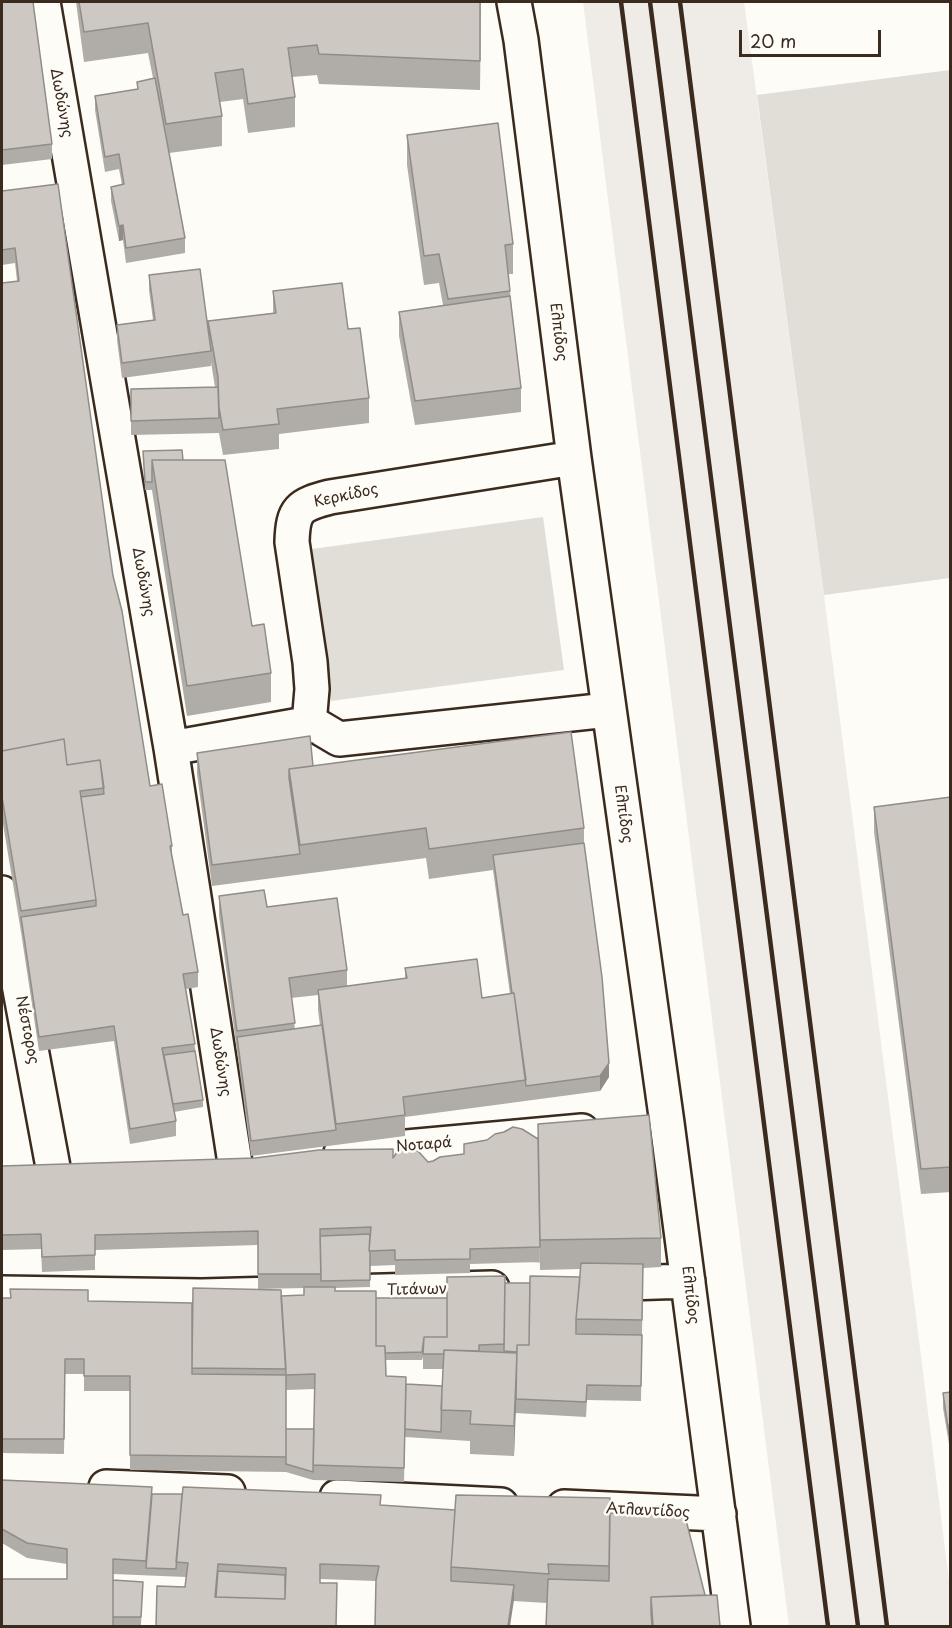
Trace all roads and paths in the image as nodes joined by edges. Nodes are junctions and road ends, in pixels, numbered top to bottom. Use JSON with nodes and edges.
{"nodes":[{"id":1,"x":44,"y":2,"type":"edge"},
{"id":2,"x":514,"y":2,"type":"edge"},
{"id":3,"x":574,"y":458,"type":"junction"},
{"id":4,"x":608,"y":710,"type":"junction"},
{"id":5,"x":309,"y":724,"type":"junction"},
{"id":6,"x":171,"y":748,"type":"junction"},
{"id":7,"x":2,"y":893,"type":"edge"},
{"id":8,"x":667,"y":1123,"type":"junction"},
{"id":9,"x":317,"y":1155,"type":"edge"},
{"id":10,"x":201,"y":1164,"type":"edge"},
{"id":11,"x":87,"y":1166,"type":"edge"},
{"id":12,"x":688,"y":1281,"type":"junction"},
{"id":13,"x":572,"y":1285,"type":"edge"},
{"id":14,"x":526,"y":1287,"type":"edge"},
{"id":15,"x":2,"y":1293,"type":"edge"},
{"id":16,"x":73,"y":1486,"type":"edge"},
{"id":17,"x":252,"y":1494,"type":"edge"},
{"id":18,"x":312,"y":1496,"type":"edge"},
{"id":19,"x":718,"y":1514,"type":"junction"},
{"id":20,"x":733,"y":1626,"type":"edge"}],
"edges":[{"from":1,"to":6,"type":"street","name":"Δωδώνης"},
{"from":2,"to":3,"type":"street","name":"Ελπίδος"},
{"from":3,"to":4,"type":"street","name":"Ελπίδος"},
{"from":3,"to":5,"type":"street","name":"Κερκίδος"},
{"from":4,"to":5,"type":"street"},
{"from":4,"to":8,"type":"street","name":"Ελπίδος"},
{"from":5,"to":6,"type":"street"},
{"from":6,"to":10,"type":"street","name":"Δωδώνης"},
{"from":7,"to":11,"type":"street","name":"Νέστορος"},
{"from":8,"to":9,"type":"street","name":"Νοταρά"},
{"from":8,"to":12,"type":"street","name":"Ελπίδος"},
{"from":12,"to":13,"type":"street"},
{"from":12,"to":19,"type":"street","name":"Ελπίδος"},
{"from":14,"to":15,"type":"street","name":"Τιτάνων"},
{"from":16,"to":17,"type":"street"},
{"from":18,"to":19,"type":"street","name":"Ατλαντίδος"},
{"from":19,"to":20,"type":"street","name":"Ελπίδος"}]}
